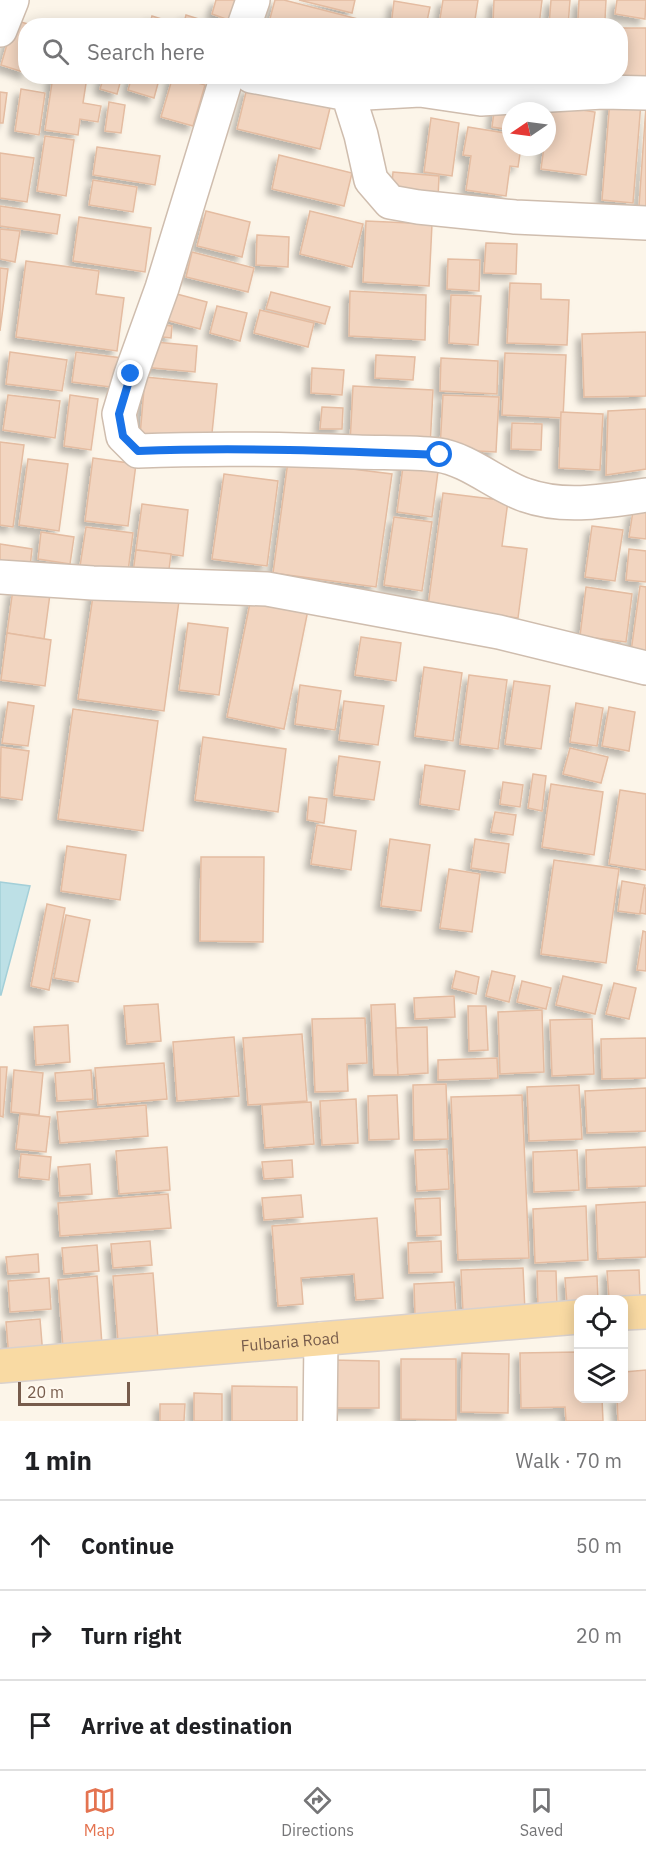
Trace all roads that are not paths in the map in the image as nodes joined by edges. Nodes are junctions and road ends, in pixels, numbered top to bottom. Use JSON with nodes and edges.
{"nodes":[{"id":1,"x":12,"y":0,"type":"edge"},
{"id":2,"x":253,"y":0,"type":"edge"},
{"id":3,"x":247,"y":18,"type":"edge"},
{"id":4,"x":0,"y":30,"type":"edge"},
{"id":5,"x":226,"y":84,"type":"edge"},
{"id":6,"x":294,"y":84,"type":"edge"},
{"id":7,"x":646,"y":93,"type":"edge"},
{"id":8,"x":348,"y":94,"type":"junction"},
{"id":9,"x":646,"y":223,"type":"edge"},
{"id":10,"x":646,"y":495,"type":"edge"},
{"id":11,"x":0,"y":578,"type":"edge"},
{"id":12,"x":646,"y":668,"type":"edge"},
{"id":13,"x":646,"y":1312,"type":"edge"},
{"id":14,"x":628,"y":1313,"type":"edge"},
{"id":15,"x":574,"y":1317,"type":"edge"},
{"id":16,"x":321,"y":1339,"type":"junction"},
{"id":17,"x":0,"y":1366,"type":"edge"},
{"id":18,"x":320,"y":1421,"type":"edge"}],
"edges":[{"from":1,"to":4,"type":"street"},
{"from":2,"to":3,"type":"street"},
{"from":5,"to":10,"type":"street"},
{"from":6,"to":8,"type":"street"},
{"from":7,"to":8,"type":"street"},
{"from":8,"to":9,"type":"street"},
{"from":11,"to":12,"type":"street"},
{"from":13,"to":14,"type":"main road"},
{"from":15,"to":16,"type":"main road","name":"Fulbaria Road"},
{"from":16,"to":17,"type":"main road","name":"Fulbaria Road"},
{"from":16,"to":18,"type":"street"}]}
